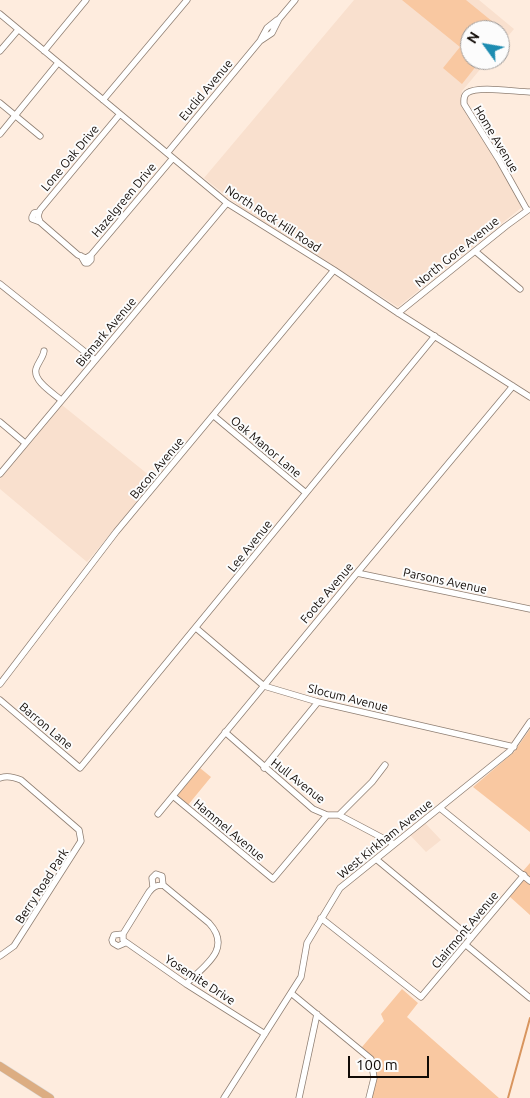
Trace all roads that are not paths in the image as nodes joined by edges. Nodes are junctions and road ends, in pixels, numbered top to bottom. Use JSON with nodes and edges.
{"nodes":[{"id":1,"x":86,"y":0,"type":"edge"},
{"id":2,"x":187,"y":0,"type":"edge"},
{"id":3,"x":295,"y":0,"type":"edge"},
{"id":4,"x":0,"y":14,"type":"edge"},
{"id":5,"x":18,"y":30,"type":"junction"},
{"id":6,"x":44,"y":51,"type":"junction"},
{"id":7,"x":0,"y":52,"type":"edge"},
{"id":8,"x":58,"y":63,"type":"junction"},
{"id":9,"x":530,"y":92,"type":"edge"},
{"id":10,"x":103,"y":100,"type":"junction"},
{"id":11,"x":0,"y":103,"type":"edge"},
{"id":12,"x":120,"y":114,"type":"junction"},
{"id":13,"x":14,"y":116,"type":"junction"},
{"id":14,"x":0,"y":134,"type":"edge"},
{"id":15,"x":40,"y":136,"type":"dead end"},
{"id":16,"x":168,"y":152,"type":"junction"},
{"id":17,"x":173,"y":158,"type":"junction"},
{"id":18,"x":227,"y":204,"type":"junction"},
{"id":19,"x":528,"y":210,"type":"edge"},
{"id":20,"x":475,"y":251,"type":"junction"},
{"id":21,"x":86,"y":256,"type":"joint"},
{"id":22,"x":334,"y":270,"type":"junction"},
{"id":23,"x":0,"y":284,"type":"edge"},
{"id":24,"x":520,"y":289,"type":"dead end"},
{"id":25,"x":398,"y":313,"type":"junction"},
{"id":26,"x":436,"y":336,"type":"junction"},
{"id":27,"x":44,"y":351,"type":"dead end"},
{"id":28,"x":95,"y":360,"type":"junction"},
{"id":29,"x":513,"y":386,"type":"junction"},
{"id":30,"x":530,"y":397,"type":"edge"},
{"id":31,"x":61,"y":400,"type":"junction"},
{"id":32,"x":214,"y":416,"type":"junction"},
{"id":33,"x":0,"y":422,"type":"edge"},
{"id":34,"x":25,"y":443,"type":"junction"},
{"id":35,"x":0,"y":474,"type":"edge"},
{"id":36,"x":306,"y":493,"type":"junction"},
{"id":37,"x":357,"y":572,"type":"junction"},
{"id":38,"x":530,"y":609,"type":"edge"},
{"id":39,"x":196,"y":628,"type":"junction"},
{"id":40,"x":0,"y":684,"type":"edge"},
{"id":41,"x":264,"y":686,"type":"junction"},
{"id":42,"x":0,"y":700,"type":"edge"},
{"id":43,"x":318,"y":702,"type":"junction"},
{"id":44,"x":530,"y":722,"type":"edge"},
{"id":45,"x":225,"y":732,"type":"junction"},
{"id":46,"x":514,"y":747,"type":"junction"},
{"id":47,"x":385,"y":765,"type":"dead end"},
{"id":48,"x":80,"y":768,"type":"joint"},
{"id":49,"x":264,"y":768,"type":"junction"},
{"id":50,"x":0,"y":778,"type":"edge"},
{"id":51,"x":173,"y":796,"type":"junction"},
{"id":52,"x":440,"y":808,"type":"junction"},
{"id":53,"x":158,"y":814,"type":"dead end"},
{"id":54,"x":327,"y":815,"type":"junction"},
{"id":55,"x":339,"y":815,"type":"junction"},
{"id":56,"x":394,"y":844,"type":"junction"},
{"id":57,"x":376,"y":858,"type":"junction"},
{"id":58,"x":524,"y":875,"type":"junction"},
{"id":59,"x":530,"y":881,"type":"edge"},
{"id":60,"x":163,"y":885,"type":"junction"},
{"id":61,"x":153,"y":887,"type":"junction"},
{"id":62,"x":321,"y":918,"type":"junction"},
{"id":63,"x":471,"y":938,"type":"junction"},
{"id":64,"x":466,"y":945,"type":"junction"},
{"id":65,"x":1,"y":954,"type":"edge"},
{"id":66,"x":186,"y":984,"type":"junction"},
{"id":67,"x":291,"y":994,"type":"junction"},
{"id":68,"x":530,"y":998,"type":"edge"},
{"id":69,"x":317,"y":1014,"type":"junction"},
{"id":70,"x":265,"y":1034,"type":"junction"},
{"id":71,"x":0,"y":1066,"type":"edge"},
{"id":72,"x":50,"y":1098,"type":"edge"},
{"id":73,"x":224,"y":1098,"type":"edge"},
{"id":74,"x":299,"y":1098,"type":"edge"},
{"id":75,"x":369,"y":1098,"type":"edge"}],
"edges":[{"from":1,"to":6,"type":"street"},
{"from":2,"to":10,"type":"street"},
{"from":3,"to":16,"type":"street","name":"Euclid Avenue"},
{"from":4,"to":5,"type":"street","name":"North Rock Hill Road"},
{"from":5,"to":6,"type":"street","name":"North Rock Hill Road"},
{"from":5,"to":7,"type":"street"},
{"from":6,"to":8,"type":"street","name":"North Rock Hill Road"},
{"from":8,"to":10,"type":"street","name":"North Rock Hill Road"},
{"from":8,"to":13,"type":"street"},
{"from":9,"to":19,"type":"street","name":"Home Avenue"},
{"from":10,"to":12,"type":"street","name":"North Rock Hill Road"},
{"from":11,"to":13,"type":"street"},
{"from":12,"to":16,"type":"street","name":"North Rock Hill Road"},
{"from":12,"to":21,"type":"street","name":"Lone Oak Drive"},
{"from":13,"to":14,"type":"street"},
{"from":13,"to":15,"type":"street"},
{"from":16,"to":17,"type":"street","name":"North Rock Hill Road"},
{"from":17,"to":18,"type":"street","name":"North Rock Hill Road"},
{"from":17,"to":21,"type":"street","name":"Hazelgreen Drive"},
{"from":18,"to":22,"type":"street","name":"North Rock Hill Road"},
{"from":18,"to":28,"type":"street","name":"Bismark Avenue"},
{"from":19,"to":20,"type":"street","name":"North Gore Avenue"},
{"from":20,"to":24,"type":"street"},
{"from":20,"to":25,"type":"street","name":"North Gore Avenue"},
{"from":22,"to":25,"type":"street","name":"North Rock Hill Road"},
{"from":22,"to":32,"type":"street","name":"Bacon Avenue"},
{"from":23,"to":28,"type":"street"},
{"from":25,"to":26,"type":"street","name":"North Rock Hill Road"},
{"from":26,"to":29,"type":"street","name":"North Rock Hill Road"},
{"from":26,"to":36,"type":"street","name":"Lee Avenue"},
{"from":27,"to":31,"type":"street"},
{"from":28,"to":31,"type":"street","name":"Bismark Avenue"},
{"from":29,"to":30,"type":"street","name":"North Rock Hill Road"},
{"from":29,"to":37,"type":"street","name":"Foote Avenue"},
{"from":31,"to":34,"type":"street","name":"Bismark Avenue"},
{"from":32,"to":36,"type":"street","name":"Oak Manor Lane"},
{"from":32,"to":40,"type":"street","name":"Bacon Avenue"},
{"from":33,"to":34,"type":"street"},
{"from":34,"to":35,"type":"street","name":"Bismark Avenue"},
{"from":36,"to":39,"type":"street","name":"Lee Avenue"},
{"from":37,"to":38,"type":"street","name":"Parsons Avenue"},
{"from":37,"to":41,"type":"street","name":"Foote Avenue"},
{"from":39,"to":41,"type":"street","name":"Slocum Avenue"},
{"from":39,"to":48,"type":"street","name":"Lee Avenue"},
{"from":41,"to":43,"type":"street","name":"Slocum Avenue"},
{"from":41,"to":45,"type":"street","name":"Foote Avenue"},
{"from":42,"to":48,"type":"street","name":"Barron Lane"},
{"from":43,"to":46,"type":"street","name":"Slocum Avenue"},
{"from":43,"to":49,"type":"street"},
{"from":44,"to":46,"type":"street","name":"West Kirkham Avenue"},
{"from":45,"to":49,"type":"street","name":"Hull Avenue"},
{"from":45,"to":51,"type":"street","name":"Foote Avenue"},
{"from":46,"to":52,"type":"street","name":"West Kirkham Avenue"},
{"from":47,"to":55,"type":"street"},
{"from":49,"to":54,"type":"street","name":"Hull Avenue"},
{"from":50,"to":65,"type":"street","name":"Berry Road Park"},
{"from":51,"to":53,"type":"street","name":"Foote Avenue"},
{"from":51,"to":54,"type":"street","name":"Hammel Avenue"},
{"from":52,"to":56,"type":"street","name":"West Kirkham Avenue"},
{"from":52,"to":58,"type":"street"},
{"from":54,"to":55,"type":"street","name":"Hull Avenue"},
{"from":55,"to":56,"type":"street","name":"Hull Avenue"},
{"from":56,"to":57,"type":"street","name":"West Kirkham Avenue"},
{"from":57,"to":62,"type":"street","name":"West Kirkham Avenue"},
{"from":57,"to":63,"type":"street"},
{"from":58,"to":59,"type":"street"},
{"from":58,"to":63,"type":"street","name":"Clairmont Avenue"},
{"from":60,"to":61,"type":"street"},
{"from":60,"to":61,"type":"street"},
{"from":60,"to":66,"type":"street"},
{"from":61,"to":66,"type":"street","name":"Yosemite Drive"},
{"from":62,"to":64,"type":"street","name":"Clairmont Avenue"},
{"from":62,"to":67,"type":"street","name":"West Kirkham Avenue"},
{"from":63,"to":64,"type":"street","name":"Clairmont Avenue"},
{"from":64,"to":68,"type":"street"},
{"from":66,"to":70,"type":"street","name":"Yosemite Drive"},
{"from":67,"to":69,"type":"street"},
{"from":67,"to":70,"type":"street","name":"West Kirkham Avenue"},
{"from":69,"to":74,"type":"street"},
{"from":69,"to":75,"type":"street"},
{"from":70,"to":73,"type":"street","name":"West Kirkham Avenue"},
{"from":71,"to":72,"type":"main road"}]}
